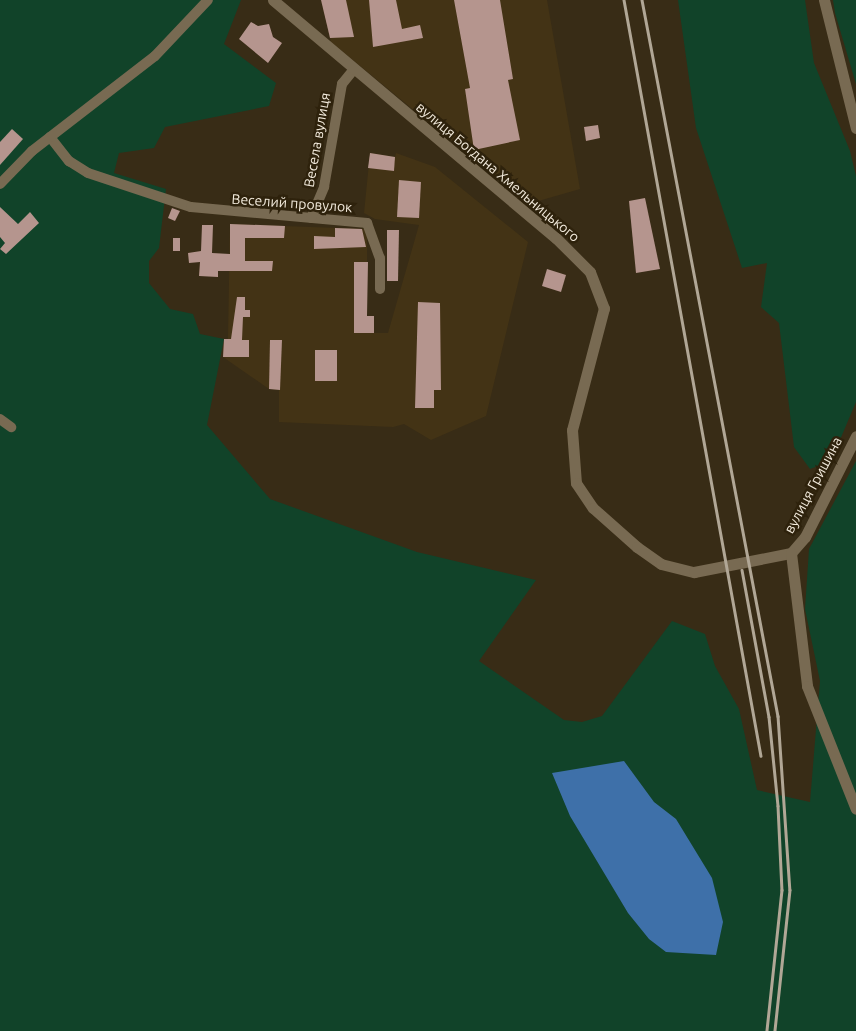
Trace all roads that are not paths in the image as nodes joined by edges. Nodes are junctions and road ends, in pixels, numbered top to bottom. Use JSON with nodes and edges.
{"nodes":[{"id":1,"x":208,"y":0,"type":"edge"},
{"id":2,"x":272,"y":0,"type":"edge"},
{"id":3,"x":824,"y":0,"type":"edge"},
{"id":4,"x":354,"y":69,"type":"junction"},
{"id":5,"x":856,"y":128,"type":"edge"},
{"id":6,"x":50,"y":136,"type":"junction"},
{"id":7,"x":0,"y":184,"type":"edge"},
{"id":8,"x":311,"y":218,"type":"junction"},
{"id":9,"x":380,"y":289,"type":"dead end"},
{"id":10,"x":0,"y":419,"type":"edge"},
{"id":11,"x":11,"y":427,"type":"dead end"},
{"id":12,"x":856,"y":436,"type":"edge"},
{"id":13,"x":791,"y":553,"type":"junction"},
{"id":14,"x":741,"y":565,"type":"joint"},
{"id":15,"x":856,"y":809,"type":"edge"}],
"edges":[{"from":1,"to":6,"type":"street"},
{"from":2,"to":4,"type":"street","name":"вулиця Богдана Хмельницького"},
{"from":3,"to":5,"type":"street"},
{"from":4,"to":8,"type":"street","name":"Весела вулиця"},
{"from":4,"to":14,"type":"street","name":"вулиця Богдана Хмельницького"},
{"from":6,"to":7,"type":"street"},
{"from":6,"to":8,"type":"street","name":"Веселий провулок"},
{"from":8,"to":9,"type":"street","name":"Веселий провулок"},
{"from":10,"to":11,"type":"street"},
{"from":12,"to":13,"type":"street","name":"вулиця Гришина"},
{"from":13,"to":14,"type":"street","name":"вулиця Гришина"},
{"from":13,"to":15,"type":"street"}]}
